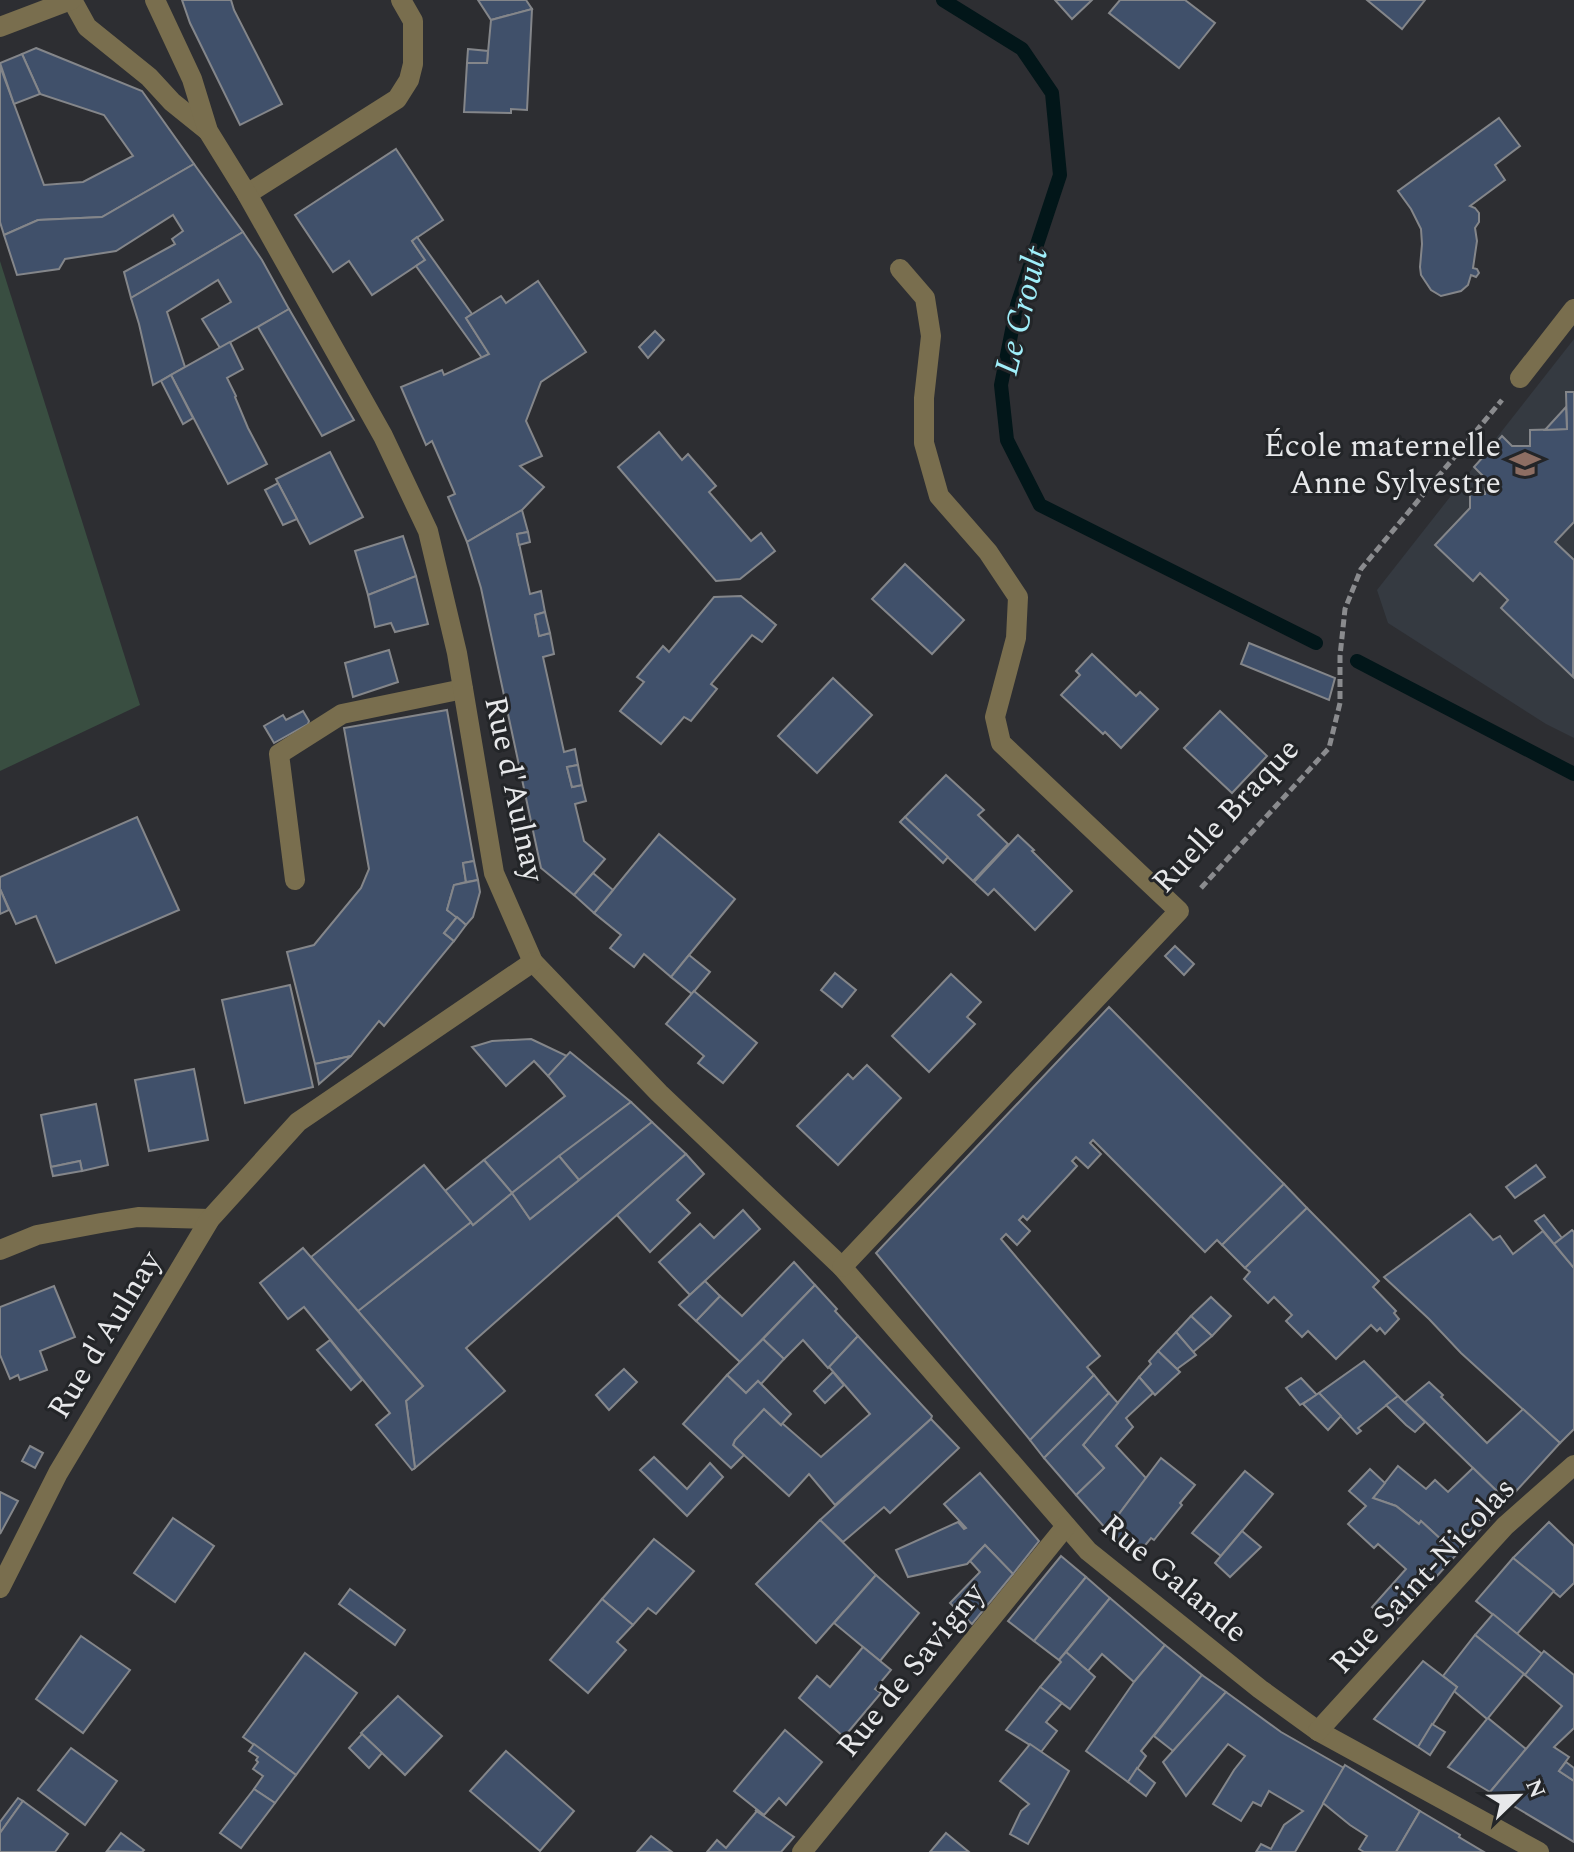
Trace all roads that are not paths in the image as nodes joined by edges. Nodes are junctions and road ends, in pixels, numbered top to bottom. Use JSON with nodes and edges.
{"nodes":[{"id":1,"x":72,"y":0,"type":"edge"},
{"id":2,"x":155,"y":0,"type":"edge"},
{"id":3,"x":401,"y":0,"type":"edge"},
{"id":4,"x":0,"y":27,"type":"edge"},
{"id":5,"x":208,"y":131,"type":"junction"},
{"id":6,"x":247,"y":194,"type":"junction"},
{"id":7,"x":900,"y":269,"type":"dead end"},
{"id":8,"x":1574,"y":309,"type":"edge"},
{"id":9,"x":1520,"y":378,"type":"road end"},
{"id":10,"x":463,"y":689,"type":"junction"},
{"id":11,"x":295,"y":880,"type":"dead end"},
{"id":12,"x":533,"y":962,"type":"junction"},
{"id":13,"x":210,"y":1219,"type":"junction"},
{"id":14,"x":0,"y":1250,"type":"edge"},
{"id":15,"x":842,"y":1267,"type":"junction"},
{"id":16,"x":1574,"y":1465,"type":"edge"},
{"id":17,"x":1066,"y":1526,"type":"junction"},
{"id":18,"x":0,"y":1588,"type":"edge"},
{"id":19,"x":1318,"y":1731,"type":"junction"},
{"id":20,"x":802,"y":1852,"type":"edge"},
{"id":21,"x":1539,"y":1852,"type":"edge"}],
"edges":[{"from":1,"to":4,"type":"street","name":"Rue d'Aulnay"},
{"from":1,"to":5,"type":"street","name":"Rue d'Aulnay"},
{"from":2,"to":5,"type":"street","name":"Rue d'Aulnay"},
{"from":3,"to":6,"type":"street"},
{"from":5,"to":6,"type":"street","name":"Rue d'Aulnay"},
{"from":6,"to":10,"type":"street","name":"Rue d'Aulnay"},
{"from":7,"to":15,"type":"street","name":"Ruelle Braque"},
{"from":8,"to":9,"type":"street"},
{"from":10,"to":11,"type":"street"},
{"from":10,"to":12,"type":"street","name":"Rue d'Aulnay"},
{"from":12,"to":13,"type":"street","name":"Rue d'Aulnay"},
{"from":12,"to":15,"type":"street","name":"Rue Galande"},
{"from":13,"to":14,"type":"street"},
{"from":13,"to":18,"type":"street","name":"Rue d'Aulnay"},
{"from":15,"to":17,"type":"street","name":"Rue Galande"},
{"from":16,"to":19,"type":"street","name":"Rue Saint-Nicolas"},
{"from":17,"to":19,"type":"street","name":"Rue Galande"},
{"from":17,"to":20,"type":"street","name":"Rue de Savigny"},
{"from":19,"to":21,"type":"street","name":"Rue Galande"}]}
